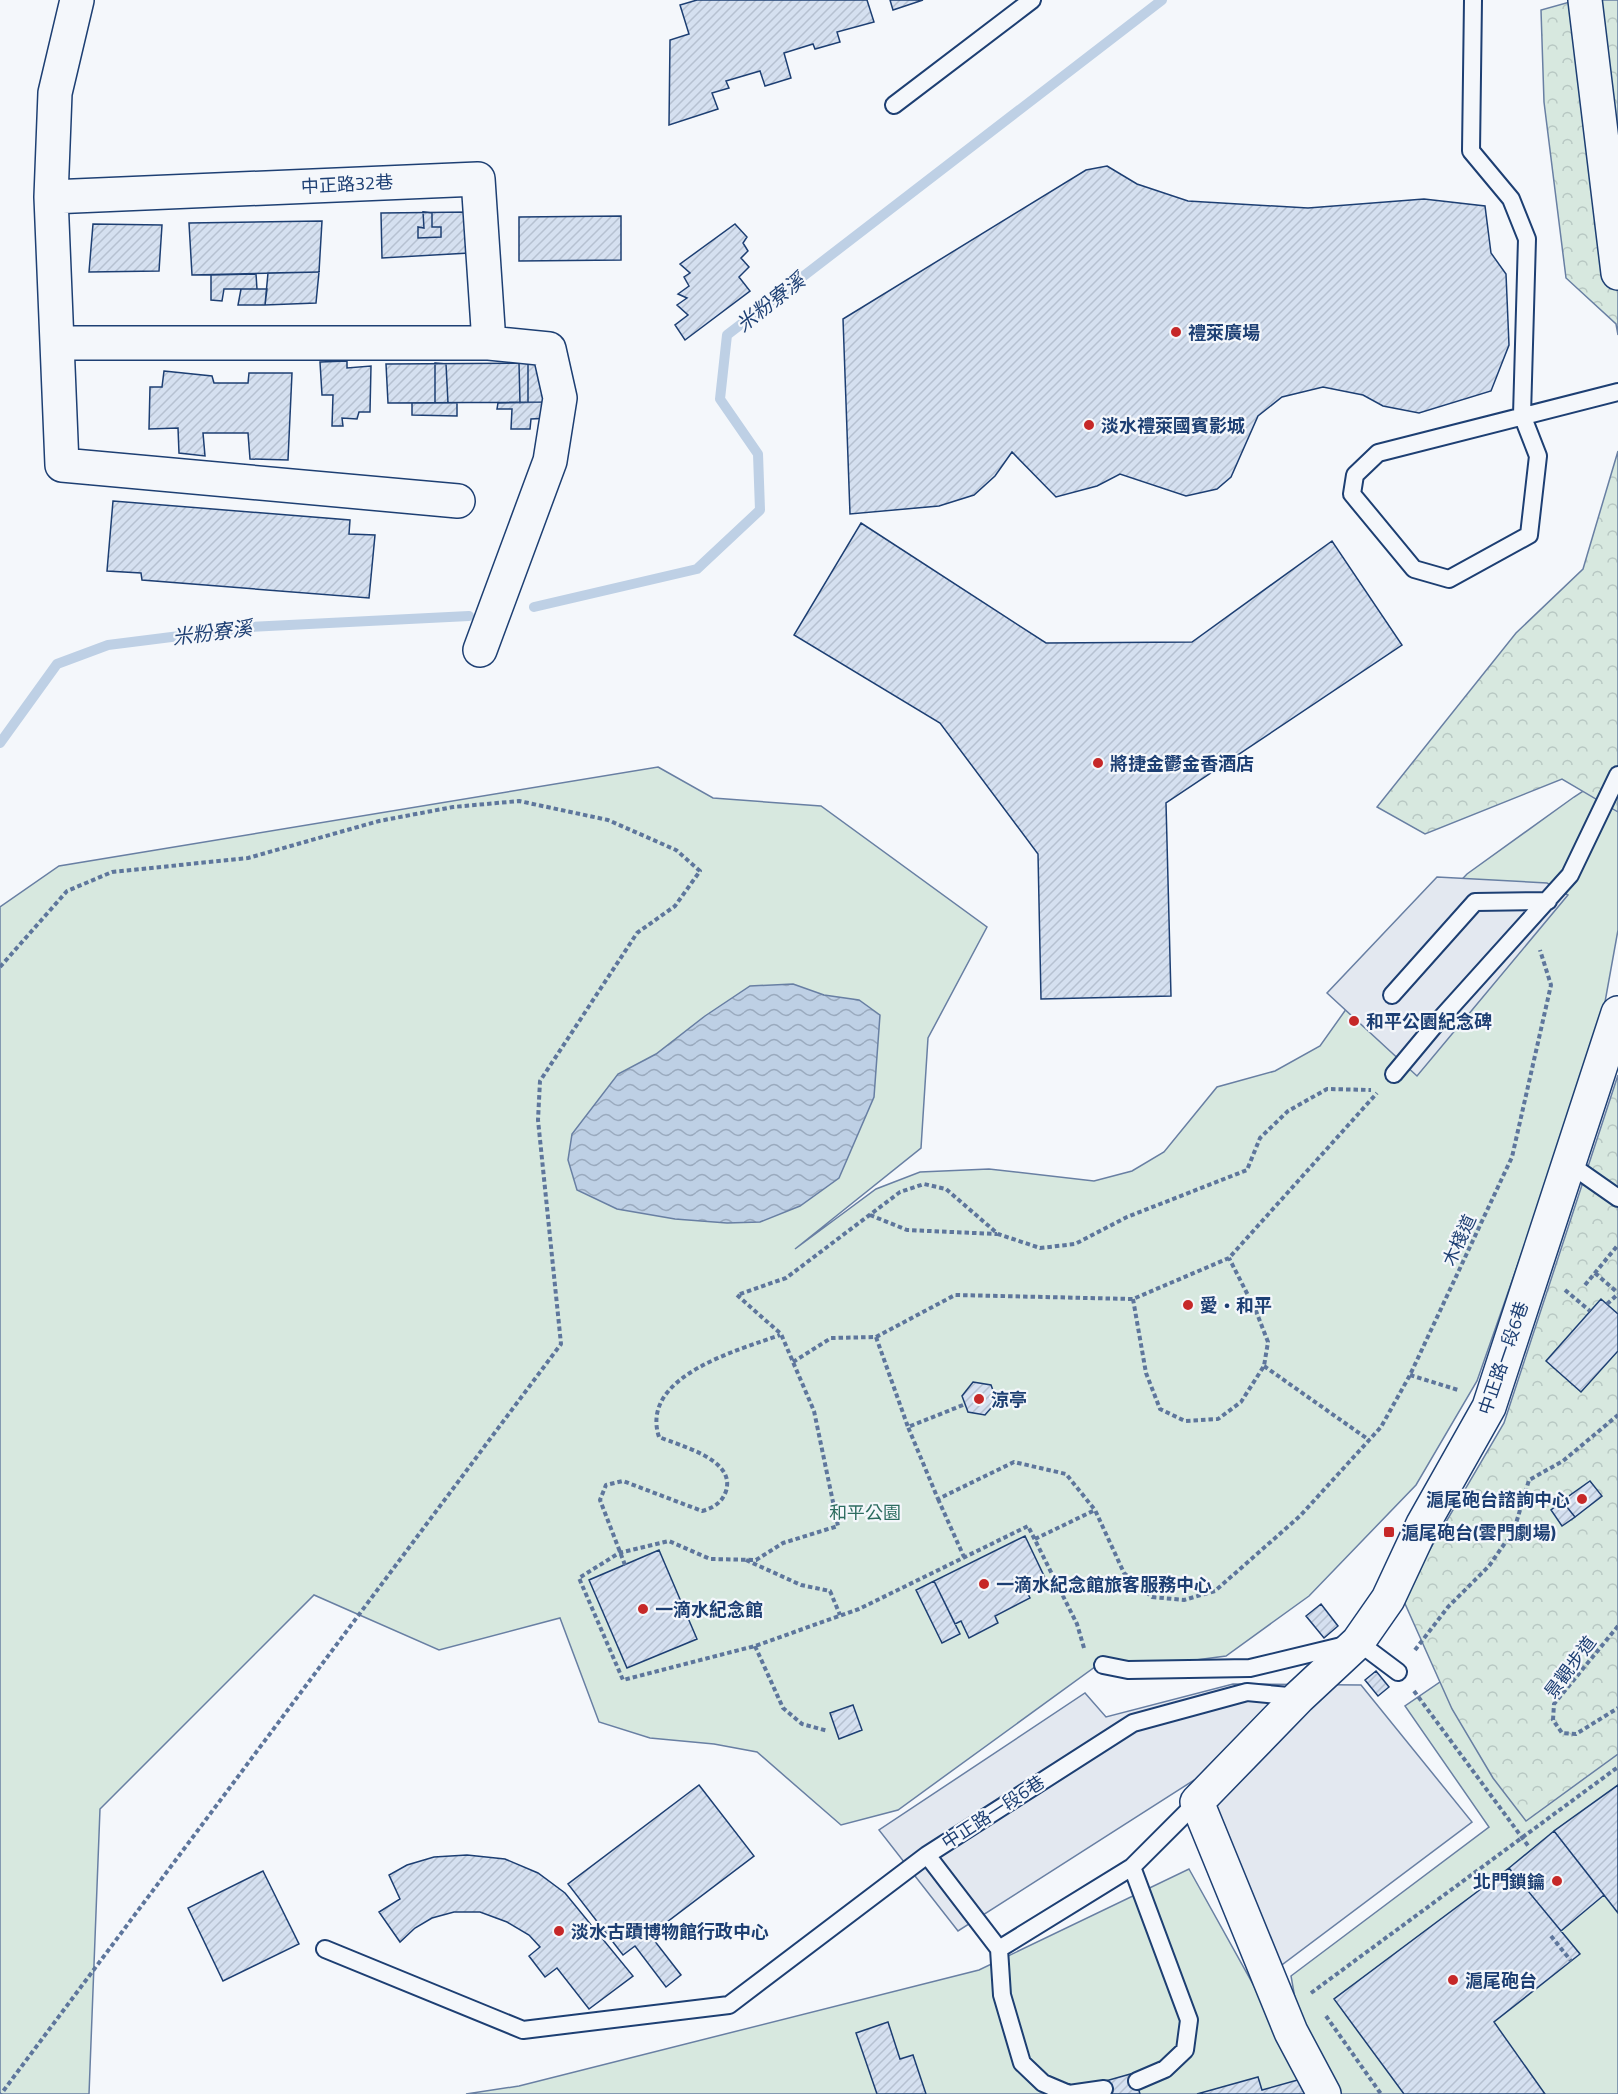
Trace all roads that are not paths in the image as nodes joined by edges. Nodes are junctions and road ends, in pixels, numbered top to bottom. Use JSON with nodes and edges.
{"nodes":[{"id":1,"x":77,"y":0,"type":"edge"},
{"id":2,"x":1032,"y":0,"type":"edge"},
{"id":3,"x":1473,"y":0,"type":"edge"},
{"id":4,"x":1585,"y":0,"type":"edge"},
{"id":5,"x":894,"y":105,"type":"dead end"},
{"id":6,"x":51,"y":197,"type":"junction"},
{"id":7,"x":1618,"y":273,"type":"edge"},
{"id":8,"x":57,"y":343,"type":"junction"},
{"id":9,"x":489,"y":344,"type":"junction"},
{"id":10,"x":1618,"y":392,"type":"edge"},
{"id":11,"x":1522,"y":415,"type":"junction"},
{"id":12,"x":458,"y":501,"type":"dead end"},
{"id":13,"x":480,"y":650,"type":"dead end"},
{"id":14,"x":1618,"y":775,"type":"edge"},
{"id":15,"x":1548,"y":901,"type":"junction"},
{"id":16,"x":1392,"y":995,"type":"dead end"},
{"id":17,"x":1618,"y":1013,"type":"edge"},
{"id":18,"x":1394,"y":1074,"type":"dead end"},
{"id":19,"x":1568,"y":1163,"type":"junction"},
{"id":20,"x":1618,"y":1198,"type":"edge"},
{"id":21,"x":1358,"y":1642,"type":"junction"},
{"id":22,"x":1104,"y":1665,"type":"road end"},
{"id":23,"x":1398,"y":1672,"type":"road end"},
{"id":24,"x":1299,"y":1697,"type":"junction"},
{"id":25,"x":1197,"y":1802,"type":"junction"},
{"id":26,"x":927,"y":1855,"type":"junction"},
{"id":27,"x":1132,"y":1867,"type":"junction"},
{"id":28,"x":325,"y":1949,"type":"dead end"},
{"id":29,"x":999,"y":1949,"type":"junction"},
{"id":30,"x":1137,"y":2081,"type":"dead end"},
{"id":31,"x":1104,"y":2089,"type":"dead end"},
{"id":32,"x":1324,"y":2094,"type":"edge"}],
"edges":[{"from":1,"to":6,"type":"street"},
{"from":2,"to":5,"type":"lane"},
{"from":3,"to":11,"type":"lane"},
{"from":4,"to":7,"type":"street"},
{"from":6,"to":8,"type":"street"},
{"from":6,"to":9,"type":"street","name":"中正路32巷"},
{"from":8,"to":9,"type":"street"},
{"from":8,"to":12,"type":"street"},
{"from":9,"to":13,"type":"street"},
{"from":10,"to":11,"type":"lane"},
{"from":11,"to":11,"type":"lane"},
{"from":14,"to":15,"type":"lane"},
{"from":15,"to":16,"type":"lane"},
{"from":15,"to":18,"type":"lane"},
{"from":17,"to":19,"type":"street","name":"中正路一段6巷"},
{"from":19,"to":20,"type":"lane"},
{"from":19,"to":21,"type":"street","name":"中正路一段6巷"},
{"from":21,"to":22,"type":"lane"},
{"from":21,"to":23,"type":"lane"},
{"from":21,"to":24,"type":"street","name":"中正路一段6巷"},
{"from":24,"to":25,"type":"street","name":"中正路一段6巷"},
{"from":24,"to":26,"type":"lane","name":"中正路一段6巷"},
{"from":25,"to":27,"type":"lane","name":"中正路一段6巷"},
{"from":25,"to":32,"type":"street"},
{"from":26,"to":28,"type":"lane"},
{"from":26,"to":29,"type":"lane","name":"中正路一段6巷"},
{"from":27,"to":29,"type":"lane","name":"中正路一段6巷"},
{"from":27,"to":30,"type":"lane"},
{"from":29,"to":31,"type":"lane"}]}
